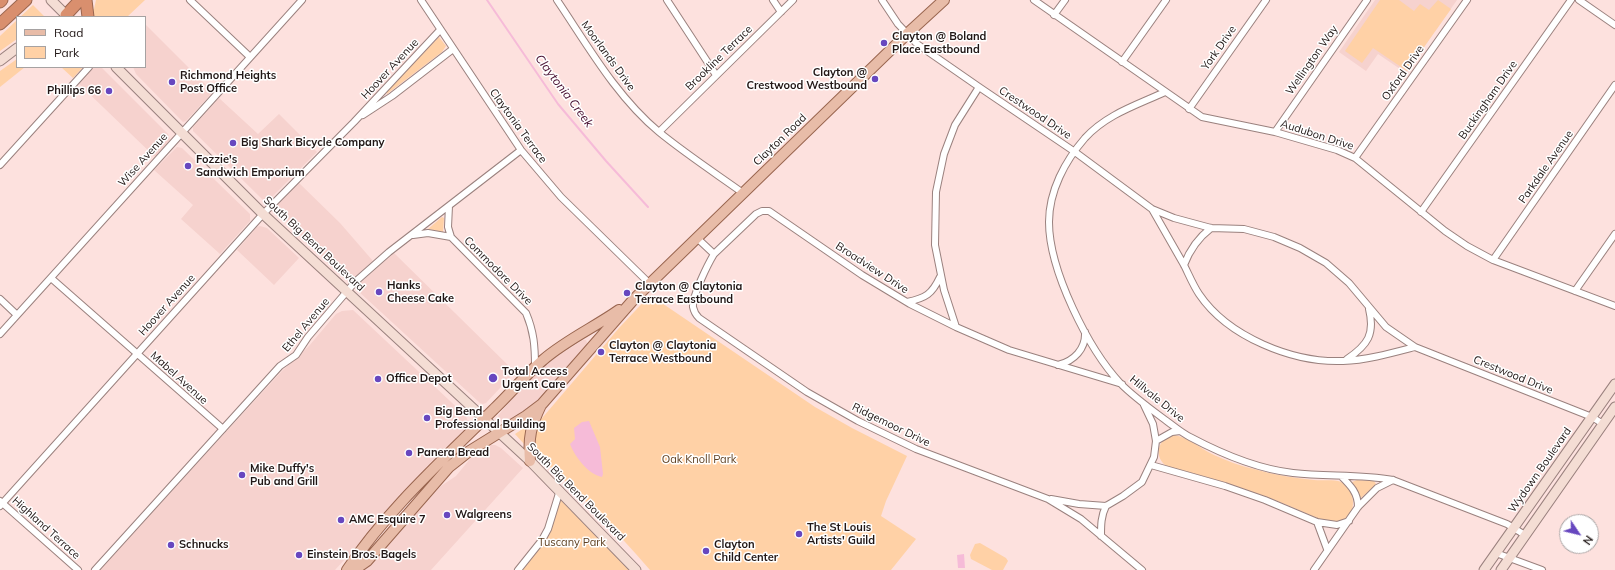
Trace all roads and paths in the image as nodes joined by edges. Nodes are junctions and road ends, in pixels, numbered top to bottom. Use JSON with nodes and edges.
{"nodes":[{"id":1,"x":26,"y":0,"type":"edge"},
{"id":2,"x":51,"y":0,"type":"edge"},
{"id":3,"x":80,"y":0,"type":"edge"},
{"id":4,"x":86,"y":0,"type":"edge"},
{"id":5,"x":190,"y":0,"type":"edge"},
{"id":6,"x":302,"y":0,"type":"edge"},
{"id":7,"x":421,"y":0,"type":"edge"},
{"id":8,"x":557,"y":0,"type":"edge"},
{"id":9,"x":667,"y":0,"type":"edge"},
{"id":10,"x":773,"y":0,"type":"edge"},
{"id":11,"x":793,"y":0,"type":"edge"},
{"id":12,"x":882,"y":0,"type":"edge"},
{"id":13,"x":944,"y":0,"type":"edge"},
{"id":14,"x":1034,"y":0,"type":"edge"},
{"id":15,"x":1065,"y":0,"type":"edge"},
{"id":16,"x":1166,"y":0,"type":"edge"},
{"id":17,"x":1266,"y":0,"type":"edge"},
{"id":18,"x":1366,"y":0,"type":"edge"},
{"id":19,"x":1467,"y":0,"type":"edge"},
{"id":20,"x":1571,"y":0,"type":"edge"},
{"id":21,"x":1579,"y":0,"type":"edge"},
{"id":22,"x":781,"y":12,"type":"junction"},
{"id":23,"x":1054,"y":15,"type":"junction"},
{"id":24,"x":65,"y":16,"type":"edge"},
{"id":25,"x":88,"y":16,"type":"edge"},
{"id":26,"x":0,"y":24,"type":"edge"},
{"id":27,"x":1615,"y":25,"type":"edge"},
{"id":28,"x":440,"y":30,"type":"junction"},
{"id":29,"x":907,"y":34,"type":"junction"},
{"id":30,"x":16,"y":49,"type":"edge"},
{"id":31,"x":453,"y":49,"type":"junction"},
{"id":32,"x":250,"y":56,"type":"junction"},
{"id":33,"x":0,"y":60,"type":"edge"},
{"id":34,"x":1122,"y":62,"type":"junction"},
{"id":35,"x":88,"y":68,"type":"edge"},
{"id":36,"x":117,"y":68,"type":"edge"},
{"id":37,"x":716,"y":75,"type":"junction"},
{"id":38,"x":1615,"y":85,"type":"edge"},
{"id":39,"x":979,"y":87,"type":"junction"},
{"id":40,"x":1165,"y":92,"type":"junction"},
{"id":41,"x":1189,"y":108,"type":"junction"},
{"id":42,"x":354,"y":122,"type":"junction"},
{"id":43,"x":659,"y":132,"type":"junction"},
{"id":44,"x":1275,"y":132,"type":"junction"},
{"id":45,"x":182,"y":133,"type":"junction"},
{"id":46,"x":520,"y":150,"type":"junction"},
{"id":47,"x":1075,"y":152,"type":"junction"},
{"id":48,"x":1355,"y":158,"type":"junction"},
{"id":49,"x":0,"y":165,"type":"edge"},
{"id":50,"x":743,"y":193,"type":"junction"},
{"id":51,"x":449,"y":206,"type":"junction"},
{"id":52,"x":1152,"y":209,"type":"junction"},
{"id":53,"x":1421,"y":212,"type":"junction"},
{"id":54,"x":263,"y":214,"type":"junction"},
{"id":55,"x":1211,"y":228,"type":"junction"},
{"id":56,"x":1615,"y":234,"type":"edge"},
{"id":57,"x":411,"y":235,"type":"junction"},
{"id":58,"x":451,"y":237,"type":"junction"},
{"id":59,"x":697,"y":238,"type":"junction"},
{"id":60,"x":714,"y":254,"type":"junction"},
{"id":61,"x":1493,"y":260,"type":"junction"},
{"id":62,"x":1184,"y":265,"type":"junction"},
{"id":63,"x":940,"y":277,"type":"junction"},
{"id":64,"x":52,"y":278,"type":"junction"},
{"id":65,"x":650,"y":284,"type":"junction"},
{"id":66,"x":1575,"y":291,"type":"junction"},
{"id":67,"x":347,"y":292,"type":"junction"},
{"id":68,"x":0,"y":299,"type":"edge"},
{"id":69,"x":634,"y":299,"type":"junction"},
{"id":70,"x":907,"y":302,"type":"junction"},
{"id":71,"x":1615,"y":306,"type":"edge"},
{"id":72,"x":1368,"y":307,"type":"junction"},
{"id":73,"x":17,"y":315,"type":"junction"},
{"id":74,"x":956,"y":327,"type":"junction"},
{"id":75,"x":1084,"y":331,"type":"junction"},
{"id":76,"x":0,"y":334,"type":"edge"},
{"id":77,"x":1415,"y":347,"type":"junction"},
{"id":78,"x":136,"y":353,"type":"junction"},
{"id":79,"x":1344,"y":361,"type":"junction"},
{"id":80,"x":1058,"y":365,"type":"junction"},
{"id":81,"x":535,"y":367,"type":"junction"},
{"id":82,"x":1122,"y":384,"type":"junction"},
{"id":83,"x":1615,"y":384,"type":"edge"},
{"id":84,"x":542,"y":404,"type":"junction"},
{"id":85,"x":1144,"y":404,"type":"junction"},
{"id":86,"x":1615,"y":407,"type":"edge"},
{"id":87,"x":1592,"y":417,"type":"junction"},
{"id":88,"x":484,"y":419,"type":"junction"},
{"id":89,"x":1603,"y":424,"type":"junction"},
{"id":90,"x":223,"y":429,"type":"junction"},
{"id":91,"x":1180,"y":431,"type":"junction"},
{"id":92,"x":499,"y":433,"type":"junction"},
{"id":93,"x":1156,"y":441,"type":"junction"},
{"id":94,"x":530,"y":461,"type":"junction"},
{"id":95,"x":1151,"y":465,"type":"junction"},
{"id":96,"x":1341,"y":476,"type":"junction"},
{"id":97,"x":1393,"y":480,"type":"junction"},
{"id":98,"x":560,"y":490,"type":"junction"},
{"id":99,"x":1048,"y":499,"type":"junction"},
{"id":100,"x":1,"y":503,"type":"edge"},
{"id":101,"x":1106,"y":506,"type":"junction"},
{"id":102,"x":1358,"y":507,"type":"junction"},
{"id":103,"x":1349,"y":521,"type":"junction"},
{"id":104,"x":1317,"y":522,"type":"junction"},
{"id":105,"x":1514,"y":528,"type":"junction"},
{"id":106,"x":1525,"y":535,"type":"junction"},
{"id":107,"x":1101,"y":536,"type":"junction"},
{"id":108,"x":1327,"y":550,"type":"junction"},
{"id":109,"x":1496,"y":553,"type":"junction"},
{"id":110,"x":1508,"y":559,"type":"junction"},
{"id":111,"x":78,"y":570,"type":"edge"},
{"id":112,"x":95,"y":570,"type":"edge"},
{"id":113,"x":347,"y":570,"type":"edge"},
{"id":114,"x":354,"y":570,"type":"edge"},
{"id":115,"x":518,"y":570,"type":"edge"},
{"id":116,"x":636,"y":570,"type":"edge"},
{"id":117,"x":1142,"y":570,"type":"edge"},
{"id":118,"x":1314,"y":570,"type":"edge"},
{"id":119,"x":1484,"y":570,"type":"edge"},
{"id":120,"x":1501,"y":570,"type":"edge"},
{"id":121,"x":1542,"y":570,"type":"edge"}],
"edges":[{"from":1,"to":26,"type":"highway"},
{"from":2,"to":24,"type":"main road"},
{"from":3,"to":24,"type":"highway"},
{"from":4,"to":25,"type":"highway"},
{"from":5,"to":32,"type":"street"},
{"from":6,"to":32,"type":"street","name":"Wise Avenue"},
{"from":7,"to":28,"type":"street","name":"Claytonia Terrace"},
{"from":8,"to":43,"type":"street","name":"Moorlands Drive"},
{"from":9,"to":37,"type":"street"},
{"from":10,"to":22,"type":"street"},
{"from":11,"to":22,"type":"street","name":"Brookline Terrace"},
{"from":12,"to":29,"type":"street","name":"Crestwood Drive"},
{"from":13,"to":29,"type":"main road","name":"Clayton Road"},
{"from":14,"to":23,"type":"street","name":"Audubon Drive"},
{"from":15,"to":23,"type":"street"},
{"from":16,"to":34,"type":"street"},
{"from":17,"to":41,"type":"street","name":"York Drive"},
{"from":18,"to":44,"type":"street","name":"Wellington Way"},
{"from":19,"to":48,"type":"street","name":"Oxford Drive"},
{"from":20,"to":53,"type":"street","name":"Buckingham Drive"},
{"from":21,"to":27,"type":"street"},
{"from":22,"to":37,"type":"street","name":"Brookline Terrace"},
{"from":23,"to":34,"type":"street","name":"Audubon Drive"},
{"from":28,"to":31,"type":"street","name":"Claytonia Terrace"},
{"from":28,"to":42,"type":"street","name":"Hoover Avenue"},
{"from":29,"to":39,"type":"street","name":"Crestwood Drive"},
{"from":29,"to":50,"type":"main road","name":"Clayton Road"},
{"from":30,"to":33,"type":"main road"},
{"from":31,"to":42,"type":"street","name":"Hoover Avenue"},
{"from":31,"to":46,"type":"street","name":"Claytonia Terrace"},
{"from":32,"to":45,"type":"street","name":"Wise Avenue"},
{"from":34,"to":40,"type":"street","name":"Audubon Drive"},
{"from":35,"to":49,"type":"street"},
{"from":36,"to":45,"type":"main road","name":"South Big Bend Boulevard"},
{"from":37,"to":43,"type":"street","name":"Brookline Terrace"},
{"from":38,"to":61,"type":"street","name":"Parkdale Avenue"},
{"from":39,"to":47,"type":"street","name":"Crestwood Drive"},
{"from":39,"to":63,"type":"street"},
{"from":40,"to":41,"type":"street","name":"Audubon Drive"},
{"from":40,"to":47,"type":"street","name":"Hillvale Drive"},
{"from":41,"to":44,"type":"street","name":"Audubon Drive"},
{"from":42,"to":54,"type":"street","name":"Hoover Avenue"},
{"from":43,"to":50,"type":"street","name":"Moorlands Drive"},
{"from":44,"to":48,"type":"street","name":"Audubon Drive"},
{"from":45,"to":54,"type":"main road","name":"South Big Bend Boulevard"},
{"from":45,"to":64,"type":"street","name":"Wise Avenue"},
{"from":46,"to":51,"type":"street","name":"Ethel Avenue"},
{"from":46,"to":65,"type":"street","name":"Claytonia Terrace"},
{"from":47,"to":52,"type":"street","name":"Crestwood Drive"},
{"from":47,"to":75,"type":"street","name":"Hillvale Drive"},
{"from":48,"to":53,"type":"street","name":"Audubon Drive"},
{"from":50,"to":59,"type":"main road","name":"Clayton Road"},
{"from":51,"to":57,"type":"street","name":"Ethel Avenue"},
{"from":51,"to":58,"type":"street","name":"Commodore Drive"},
{"from":52,"to":55,"type":"street","name":"Crestwood Drive"},
{"from":52,"to":62,"type":"street","name":"Crestwood Drive"},
{"from":53,"to":61,"type":"street","name":"Audubon Drive"},
{"from":54,"to":67,"type":"main road","name":"South Big Bend Boulevard"},
{"from":54,"to":78,"type":"street","name":"Hoover Avenue"},
{"from":55,"to":62,"type":"street"},
{"from":55,"to":72,"type":"street","name":"Crestwood Drive"},
{"from":56,"to":66,"type":"street"},
{"from":57,"to":58,"type":"street","name":"Commodore Drive"},
{"from":57,"to":67,"type":"street","name":"Ethel Avenue"},
{"from":58,"to":81,"type":"street","name":"Commodore Drive"},
{"from":59,"to":60,"type":"street"},
{"from":59,"to":65,"type":"main road","name":"Clayton Road"},
{"from":60,"to":70,"type":"street","name":"Broadview Drive"},
{"from":60,"to":99,"type":"street","name":"Ridgemoor Drive"},
{"from":61,"to":66,"type":"street","name":"Audubon Drive"},
{"from":62,"to":79,"type":"street","name":"Crestwood Drive"},
{"from":63,"to":70,"type":"street"},
{"from":63,"to":74,"type":"street"},
{"from":64,"to":73,"type":"street","name":"Wise Avenue"},
{"from":64,"to":78,"type":"street","name":"Mabel Avenue"},
{"from":65,"to":69,"type":"main road","name":"Clayton Road"},
{"from":66,"to":71,"type":"street","name":"Audubon Drive"},
{"from":67,"to":88,"type":"main road","name":"South Big Bend Boulevard"},
{"from":67,"to":90,"type":"street","name":"Ethel Avenue"},
{"from":68,"to":73,"type":"street"},
{"from":69,"to":81,"type":"main road","name":"Clayton Road"},
{"from":69,"to":84,"type":"main road","name":"Clayton Road"},
{"from":70,"to":74,"type":"street","name":"Broadview Drive"},
{"from":72,"to":77,"type":"street","name":"Crestwood Drive"},
{"from":72,"to":79,"type":"street","name":"Crestwood Drive"},
{"from":73,"to":76,"type":"street","name":"Wise Avenue"},
{"from":74,"to":80,"type":"street","name":"Broadview Drive"},
{"from":75,"to":80,"type":"street"},
{"from":75,"to":82,"type":"street","name":"Hillvale Drive"},
{"from":77,"to":79,"type":"street","name":"Crestwood Drive"},
{"from":77,"to":87,"type":"street","name":"Crestwood Drive"},
{"from":78,"to":90,"type":"street","name":"Mabel Avenue"},
{"from":78,"to":100,"type":"street","name":"Hoover Avenue"},
{"from":80,"to":82,"type":"street","name":"Broadview Drive"},
{"from":81,"to":88,"type":"main road","name":"Clayton Road"},
{"from":82,"to":85,"type":"street","name":"Hillvale Drive"},
{"from":83,"to":87,"type":"main road","name":"Wydown Boulevard"},
{"from":84,"to":92,"type":"main road","name":"Clayton Road"},
{"from":84,"to":94,"type":"main road"},
{"from":85,"to":91,"type":"street","name":"Hillvale Drive"},
{"from":85,"to":93,"type":"street"},
{"from":86,"to":89,"type":"main road"},
{"from":87,"to":89,"type":"street","name":"Crestwood Drive"},
{"from":87,"to":105,"type":"main road","name":"Wydown Boulevard"},
{"from":88,"to":92,"type":"main road","name":"South Big Bend Boulevard"},
{"from":88,"to":113,"type":"main road","name":"Clayton Road"},
{"from":89,"to":106,"type":"main road"},
{"from":90,"to":112,"type":"street","name":"Ethel Avenue"},
{"from":91,"to":93,"type":"street"},
{"from":91,"to":96,"type":"street","name":"Hillvale Drive"},
{"from":92,"to":94,"type":"main road","name":"South Big Bend Boulevard"},
{"from":92,"to":114,"type":"main road","name":"Clayton Road"},
{"from":93,"to":95,"type":"street"},
{"from":94,"to":98,"type":"main road","name":"South Big Bend Boulevard"},
{"from":95,"to":101,"type":"street"},
{"from":95,"to":104,"type":"street"},
{"from":96,"to":97,"type":"street","name":"Hillvale Drive"},
{"from":96,"to":102,"type":"street"},
{"from":97,"to":102,"type":"street"},
{"from":97,"to":105,"type":"street","name":"Hillvale Drive"},
{"from":98,"to":115,"type":"street"},
{"from":98,"to":116,"type":"main road","name":"South Big Bend Boulevard"},
{"from":99,"to":101,"type":"street"},
{"from":99,"to":107,"type":"street","name":"Ridgemoor Drive"},
{"from":100,"to":111,"type":"street","name":"Highland Terrace"},
{"from":101,"to":107,"type":"street"},
{"from":102,"to":103,"type":"street"},
{"from":103,"to":104,"type":"street"},
{"from":103,"to":108,"type":"street"},
{"from":104,"to":108,"type":"street"},
{"from":105,"to":106,"type":"street","name":"Hillvale Drive"},
{"from":105,"to":109,"type":"main road","name":"Wydown Boulevard"},
{"from":106,"to":110,"type":"main road"},
{"from":107,"to":117,"type":"street","name":"Ridgemoor Drive"},
{"from":108,"to":118,"type":"street"},
{"from":109,"to":110,"type":"street"},
{"from":109,"to":119,"type":"main road","name":"Wydown Boulevard"},
{"from":110,"to":120,"type":"main road"},
{"from":110,"to":121,"type":"street"}]}
